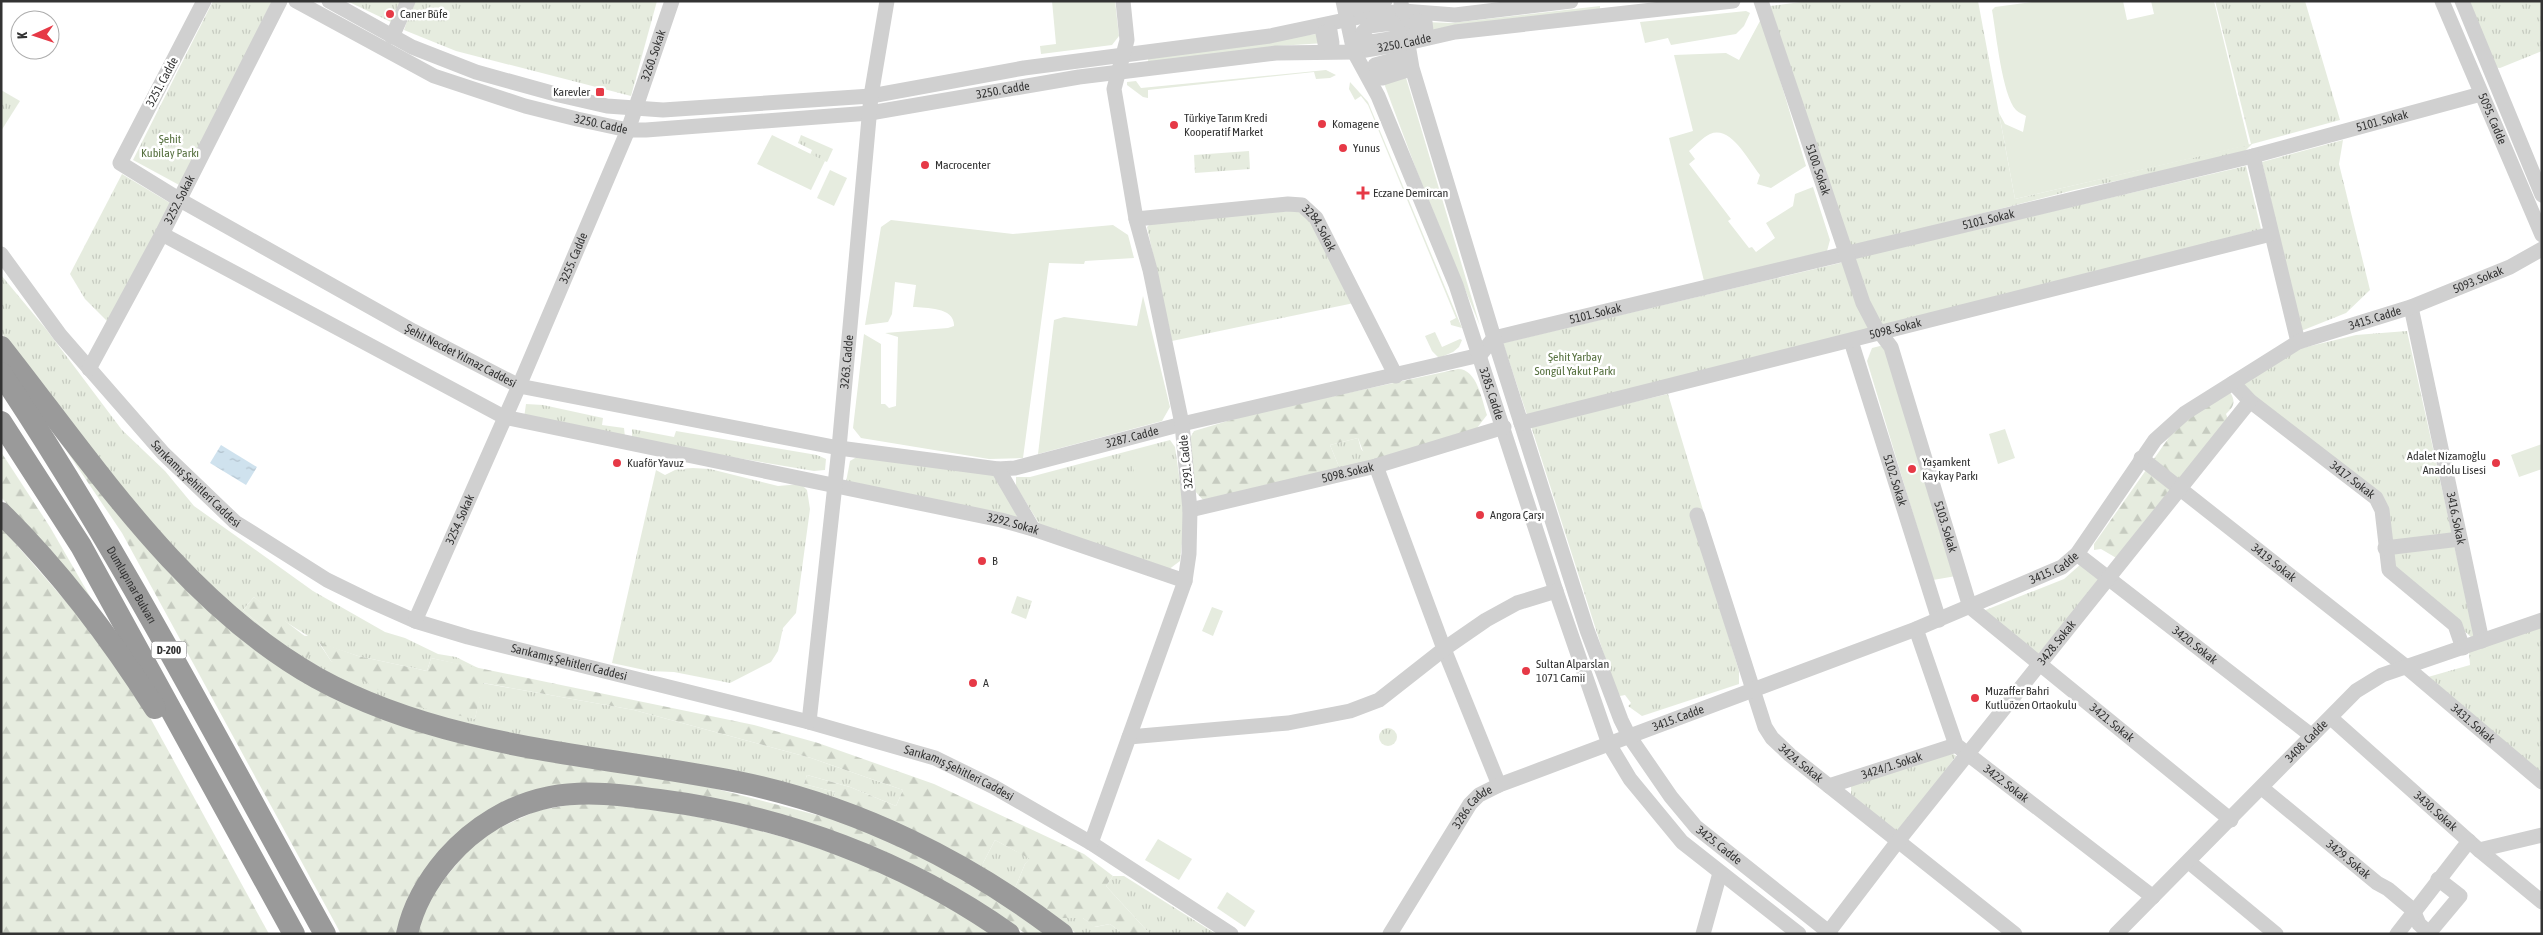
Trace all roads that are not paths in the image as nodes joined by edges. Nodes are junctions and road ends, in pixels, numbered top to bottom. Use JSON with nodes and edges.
{"nodes":[{"id":1,"x":204,"y":1,"type":"edge"},
{"id":2,"x":280,"y":1,"type":"edge"},
{"id":3,"x":296,"y":1,"type":"edge"},
{"id":4,"x":329,"y":1,"type":"edge"},
{"id":5,"x":408,"y":1,"type":"edge"},
{"id":6,"x":672,"y":1,"type":"edge"},
{"id":7,"x":887,"y":1,"type":"edge"},
{"id":8,"x":1123,"y":1,"type":"edge"},
{"id":9,"x":1343,"y":1,"type":"edge"},
{"id":10,"x":1354,"y":1,"type":"edge"},
{"id":11,"x":1385,"y":1,"type":"edge"},
{"id":12,"x":1571,"y":1,"type":"edge"},
{"id":13,"x":1733,"y":1,"type":"edge"},
{"id":14,"x":1762,"y":1,"type":"edge"},
{"id":15,"x":2442,"y":1,"type":"edge"},
{"id":16,"x":2462,"y":1,"type":"edge"},
{"id":17,"x":1402,"y":6,"type":"edge"},
{"id":18,"x":1347,"y":19,"type":"junction"},
{"id":19,"x":392,"y":36,"type":"junction"},
{"id":20,"x":1412,"y":38,"type":"junction"},
{"id":21,"x":1354,"y":52,"type":"junction"},
{"id":22,"x":1122,"y":54,"type":"junction"},
{"id":23,"x":1117,"y":72,"type":"junction"},
{"id":24,"x":2481,"y":94,"type":"junction"},
{"id":25,"x":871,"y":96,"type":"junction"},
{"id":26,"x":636,"y":110,"type":"junction"},
{"id":27,"x":870,"y":113,"type":"junction"},
{"id":28,"x":628,"y":130,"type":"junction"},
{"id":29,"x":2253,"y":156,"type":"junction"},
{"id":30,"x":120,"y":163,"type":"joint"},
{"id":31,"x":2542,"y":195,"type":"edge"},
{"id":32,"x":180,"y":200,"type":"junction"},
{"id":33,"x":1136,"y":219,"type":"junction"},
{"id":34,"x":162,"y":234,"type":"junction"},
{"id":35,"x":2271,"y":234,"type":"junction"},
{"id":36,"x":2542,"y":235,"type":"edge"},
{"id":37,"x":2542,"y":249,"type":"edge"},
{"id":38,"x":1845,"y":253,"type":"junction"},
{"id":39,"x":1,"y":254,"type":"edge"},
{"id":40,"x":2411,"y":307,"type":"junction"},
{"id":41,"x":1881,"y":333,"type":"junction"},
{"id":42,"x":1494,"y":338,"type":"junction"},
{"id":43,"x":1851,"y":341,"type":"junction"},
{"id":44,"x":2298,"y":342,"type":"junction"},
{"id":45,"x":1,"y":347,"type":"edge"},
{"id":46,"x":1480,"y":355,"type":"junction"},
{"id":47,"x":89,"y":369,"type":"junction"},
{"id":48,"x":1,"y":373,"type":"edge"},
{"id":49,"x":1396,"y":376,"type":"junction"},
{"id":50,"x":2233,"y":382,"type":"junction"},
{"id":51,"x":519,"y":386,"type":"junction"},
{"id":52,"x":2250,"y":400,"type":"junction"},
{"id":53,"x":504,"y":417,"type":"junction"},
{"id":54,"x":1,"y":422,"type":"edge"},
{"id":55,"x":1521,"y":423,"type":"junction"},
{"id":56,"x":1182,"y":424,"type":"junction"},
{"id":57,"x":1504,"y":427,"type":"junction"},
{"id":58,"x":839,"y":448,"type":"junction"},
{"id":59,"x":2141,"y":458,"type":"junction"},
{"id":60,"x":1376,"y":466,"type":"junction"},
{"id":61,"x":998,"y":469,"type":"junction"},
{"id":62,"x":835,"y":484,"type":"junction"},
{"id":63,"x":2180,"y":490,"type":"junction"},
{"id":64,"x":1190,"y":510,"type":"junction"},
{"id":65,"x":1,"y":513,"type":"edge"},
{"id":66,"x":1697,"y":515,"type":"dead end"},
{"id":67,"x":1033,"y":529,"type":"junction"},
{"id":68,"x":2460,"y":539,"type":"junction"},
{"id":69,"x":2385,"y":548,"type":"junction"},
{"id":70,"x":2077,"y":554,"type":"junction"},
{"id":71,"x":2109,"y":578,"type":"junction"},
{"id":72,"x":1185,"y":581,"type":"junction"},
{"id":73,"x":1556,"y":590,"type":"junction"},
{"id":74,"x":1970,"y":607,"type":"junction"},
{"id":75,"x":1939,"y":620,"type":"junction"},
{"id":76,"x":2542,"y":620,"type":"edge"},
{"id":77,"x":415,"y":621,"type":"junction"},
{"id":78,"x":1916,"y":629,"type":"junction"},
{"id":79,"x":2482,"y":641,"type":"junction"},
{"id":80,"x":2463,"y":648,"type":"junction"},
{"id":81,"x":1444,"y":649,"type":"junction"},
{"id":82,"x":2039,"y":665,"type":"junction"},
{"id":83,"x":2405,"y":666,"type":"junction"},
{"id":84,"x":1752,"y":691,"type":"junction"},
{"id":85,"x":2331,"y":718,"type":"junction"},
{"id":86,"x":809,"y":722,"type":"junction"},
{"id":87,"x":1629,"y":736,"type":"junction"},
{"id":88,"x":2312,"y":736,"type":"junction"},
{"id":89,"x":1129,"y":737,"type":"junction"},
{"id":90,"x":1609,"y":744,"type":"junction"},
{"id":91,"x":1962,"y":749,"type":"junction"},
{"id":92,"x":2542,"y":782,"type":"edge"},
{"id":93,"x":1499,"y":785,"type":"junction"},
{"id":94,"x":1829,"y":786,"type":"junction"},
{"id":95,"x":2262,"y":788,"type":"junction"},
{"id":96,"x":2231,"y":820,"type":"junction"},
{"id":97,"x":2542,"y":835,"type":"edge"},
{"id":98,"x":1898,"y":842,"type":"junction"},
{"id":99,"x":1091,"y":843,"type":"junction"},
{"id":100,"x":2474,"y":846,"type":"junction"},
{"id":101,"x":2189,"y":862,"type":"junction"},
{"id":102,"x":1720,"y":873,"type":"junction"},
{"id":103,"x":2438,"y":879,"type":"junction"},
{"id":104,"x":2153,"y":897,"type":"junction"},
{"id":105,"x":276,"y":901,"type":"junction"},
{"id":106,"x":2542,"y":902,"type":"edge"},
{"id":107,"x":2413,"y":910,"type":"junction"},
{"id":108,"x":2121,"y":932,"type":"edge"},
{"id":109,"x":1829,"y":933,"type":"edge"},
{"id":110,"x":2430,"y":933,"type":"edge"},
{"id":111,"x":293,"y":934,"type":"edge"},
{"id":112,"x":325,"y":934,"type":"edge"},
{"id":113,"x":407,"y":934,"type":"edge"},
{"id":114,"x":1009,"y":934,"type":"edge"},
{"id":115,"x":1062,"y":934,"type":"edge"},
{"id":116,"x":1231,"y":934,"type":"edge"},
{"id":117,"x":1390,"y":934,"type":"edge"},
{"id":118,"x":1703,"y":934,"type":"edge"},
{"id":119,"x":1799,"y":934,"type":"edge"},
{"id":120,"x":2016,"y":934,"type":"edge"},
{"id":121,"x":2276,"y":934,"type":"edge"},
{"id":122,"x":2397,"y":934,"type":"edge"}],
"edges":[{"from":1,"to":30,"type":"street","name":"3251. Cadde"},
{"from":2,"to":32,"type":"street","name":"3252. Sokak"},
{"from":3,"to":28,"type":"street","name":"3250. Cadde"},
{"from":4,"to":19,"type":"street","name":"3250. Cadde"},
{"from":5,"to":19,"type":"street"},
{"from":6,"to":26,"type":"street","name":"3260. Sokak"},
{"from":7,"to":25,"type":"street","name":"3263. Cadde"},
{"from":8,"to":22,"type":"street","name":"3291. Cadde"},
{"from":9,"to":18,"type":"street","name":"3285. Cadde"},
{"from":10,"to":11,"type":"street"},
{"from":12,"to":17,"type":"street","name":"3250. Cadde"},
{"from":13,"to":20,"type":"street","name":"3250. Cadde"},
{"from":14,"to":38,"type":"street","name":"5100. Sokak"},
{"from":15,"to":24,"type":"street","name":"5095. Cadde"},
{"from":16,"to":31,"type":"street","name":"5095. Cadde"},
{"from":17,"to":18,"type":"street","name":"3250. Cadde"},
{"from":17,"to":20,"type":"street","name":"3285. Cadde"},
{"from":18,"to":21,"type":"street","name":"3285. Cadde"},
{"from":18,"to":22,"type":"street","name":"3250. Cadde"},
{"from":19,"to":26,"type":"street","name":"3250. Cadde"},
{"from":20,"to":21,"type":"street","name":"3250. Cadde"},
{"from":20,"to":42,"type":"street","name":"3285. Cadde"},
{"from":21,"to":23,"type":"street","name":"3250. Cadde"},
{"from":21,"to":46,"type":"street","name":"3285. Cadde"},
{"from":22,"to":23,"type":"street","name":"3291. Cadde"},
{"from":22,"to":25,"type":"street","name":"3250. Cadde"},
{"from":23,"to":27,"type":"street","name":"3250. Cadde"},
{"from":23,"to":33,"type":"street","name":"3291. Cadde"},
{"from":24,"to":29,"type":"street","name":"5101. Sokak"},
{"from":24,"to":36,"type":"street","name":"5095. Cadde"},
{"from":25,"to":26,"type":"street","name":"3250. Cadde"},
{"from":25,"to":27,"type":"street","name":"3263. Cadde"},
{"from":26,"to":28,"type":"street","name":"3260. Sokak"},
{"from":27,"to":28,"type":"street","name":"3250. Cadde"},
{"from":27,"to":58,"type":"street","name":"3263. Cadde"},
{"from":28,"to":51,"type":"street","name":"3255. Cadde"},
{"from":29,"to":35,"type":"street"},
{"from":29,"to":38,"type":"street","name":"5101. Sokak"},
{"from":30,"to":32,"type":"street","name":"Şehit Necdet Yılmaz Caddesi"},
{"from":32,"to":34,"type":"street","name":"3252. Sokak"},
{"from":32,"to":51,"type":"street","name":"Şehit Necdet Yılmaz Caddesi"},
{"from":33,"to":49,"type":"street","name":"3284. Sokak"},
{"from":33,"to":56,"type":"street","name":"3291. Cadde"},
{"from":34,"to":47,"type":"street","name":"3252. Sokak"},
{"from":34,"to":53,"type":"street"},
{"from":35,"to":41,"type":"street","name":"5098. Sokak"},
{"from":35,"to":44,"type":"street"},
{"from":37,"to":40,"type":"street","name":"5093. Sokak"},
{"from":38,"to":41,"type":"street","name":"5100. Sokak"},
{"from":38,"to":42,"type":"street","name":"5101. Sokak"},
{"from":39,"to":47,"type":"street","name":"Sarıkamış Şehitleri Caddesi"},
{"from":40,"to":44,"type":"street","name":"3415. Cadde"},
{"from":40,"to":68,"type":"street","name":"3416. Sokak"},
{"from":41,"to":43,"type":"street","name":"5098. Sokak"},
{"from":41,"to":74,"type":"street","name":"5103. Sokak"},
{"from":42,"to":46,"type":"street"},
{"from":42,"to":55,"type":"street","name":"3285. Cadde"},
{"from":43,"to":55,"type":"street","name":"5098. Sokak"},
{"from":43,"to":75,"type":"street","name":"5102. Sokak"},
{"from":44,"to":50,"type":"street","name":"3415. Cadde"},
{"from":45,"to":115,"type":"highway"},
{"from":46,"to":49,"type":"street","name":"3287. Cadde"},
{"from":46,"to":57,"type":"street","name":"3285. Cadde"},
{"from":47,"to":77,"type":"street","name":"Sarıkamış Şehitleri Caddesi"},
{"from":48,"to":112,"type":"highway","name":"Dumlupınar Bulvarı","number":"D-200"},
{"from":49,"to":56,"type":"street","name":"3287. Cadde"},
{"from":50,"to":52,"type":"street","name":"3417. Sokak"},
{"from":50,"to":59,"type":"street","name":"3415. Cadde"},
{"from":51,"to":53,"type":"street","name":"3255. Cadde"},
{"from":51,"to":58,"type":"street","name":"Şehit Necdet Yılmaz Caddesi"},
{"from":52,"to":63,"type":"street","name":"3428. Sokak"},
{"from":52,"to":69,"type":"street","name":"3417. Sokak"},
{"from":53,"to":62,"type":"street"},
{"from":53,"to":77,"type":"street","name":"3254. Sokak"},
{"from":54,"to":105,"type":"highway","name":"Dumlupınar Bulvarı","number":"D-200"},
{"from":55,"to":87,"type":"street","name":"3285. Cadde"},
{"from":56,"to":61,"type":"street","name":"3287. Cadde"},
{"from":56,"to":64,"type":"street","name":"3291. Cadde"},
{"from":57,"to":60,"type":"street","name":"5098. Sokak"},
{"from":57,"to":73,"type":"street","name":"3285. Cadde"},
{"from":58,"to":61,"type":"street","name":"3287. Cadde"},
{"from":58,"to":62,"type":"street","name":"3263. Cadde"},
{"from":59,"to":63,"type":"street","name":"3419. Sokak"},
{"from":59,"to":70,"type":"street","name":"3415. Cadde"},
{"from":60,"to":64,"type":"street","name":"5098. Sokak"},
{"from":60,"to":81,"type":"street"},
{"from":61,"to":67,"type":"street"},
{"from":62,"to":67,"type":"street","name":"3292. Sokak"},
{"from":62,"to":86,"type":"street","name":"3263. Cadde"},
{"from":63,"to":71,"type":"street","name":"3428. Sokak"},
{"from":63,"to":83,"type":"street","name":"3419. Sokak"},
{"from":64,"to":72,"type":"street","name":"3291. Cadde"},
{"from":65,"to":105,"type":"highway"},
{"from":66,"to":84,"type":"street","name":"3424. Sokak"},
{"from":67,"to":72,"type":"street","name":"3292. Sokak"},
{"from":68,"to":69,"type":"street"},
{"from":68,"to":79,"type":"street","name":"3416. Sokak"},
{"from":69,"to":80,"type":"street","name":"3417. Sokak"},
{"from":70,"to":71,"type":"street","name":"3420. Sokak"},
{"from":70,"to":74,"type":"street","name":"3415. Cadde"},
{"from":71,"to":82,"type":"street","name":"3428. Sokak"},
{"from":71,"to":88,"type":"street","name":"3420. Sokak"},
{"from":72,"to":89,"type":"street","name":"3291. Cadde"},
{"from":73,"to":81,"type":"street"},
{"from":73,"to":90,"type":"street","name":"3285. Cadde"},
{"from":74,"to":75,"type":"street","name":"3415. Cadde"},
{"from":74,"to":82,"type":"street","name":"3421. Sokak"},
{"from":75,"to":78,"type":"street","name":"3415. Cadde"},
{"from":76,"to":79,"type":"street","name":"3408. Cadde"},
{"from":77,"to":86,"type":"street","name":"Sarıkamış Şehitleri Caddesi"},
{"from":78,"to":84,"type":"street","name":"3415. Cadde"},
{"from":78,"to":91,"type":"street"},
{"from":79,"to":80,"type":"street","name":"3408. Cadde"},
{"from":80,"to":83,"type":"street","name":"3408. Cadde"},
{"from":81,"to":89,"type":"street"},
{"from":81,"to":93,"type":"street"},
{"from":82,"to":91,"type":"street","name":"3428. Sokak"},
{"from":82,"to":96,"type":"street","name":"3421. Sokak"},
{"from":83,"to":85,"type":"street","name":"3408. Cadde"},
{"from":83,"to":92,"type":"street","name":"3431. Sokak"},
{"from":84,"to":87,"type":"street","name":"3415. Cadde"},
{"from":84,"to":94,"type":"street","name":"3424. Sokak"},
{"from":85,"to":88,"type":"street","name":"3408. Cadde"},
{"from":85,"to":100,"type":"street","name":"3430. Sokak"},
{"from":86,"to":99,"type":"street","name":"Sarıkamış Şehitleri Caddesi"},
{"from":87,"to":90,"type":"street","name":"3415. Cadde"},
{"from":87,"to":109,"type":"street","name":"3425. Cadde"},
{"from":88,"to":95,"type":"street","name":"3408. Cadde"},
{"from":89,"to":99,"type":"street","name":"3291. Cadde"},
{"from":90,"to":93,"type":"street","name":"3286. Cadde"},
{"from":90,"to":102,"type":"street","name":"3425. Cadde"},
{"from":91,"to":94,"type":"street","name":"3424/1. Sokak"},
{"from":91,"to":98,"type":"street","name":"3428. Sokak"},
{"from":91,"to":104,"type":"street","name":"3422. Sokak"},
{"from":93,"to":117,"type":"street","name":"3286. Cadde"},
{"from":94,"to":98,"type":"street","name":"3424. Sokak"},
{"from":95,"to":96,"type":"street","name":"3408. Cadde"},
{"from":95,"to":107,"type":"street","name":"3429. Sokak"},
{"from":96,"to":101,"type":"street","name":"3408. Cadde"},
{"from":97,"to":100,"type":"street"},
{"from":98,"to":109,"type":"street","name":"3428. Sokak"},
{"from":98,"to":120,"type":"street","name":"3424. Sokak"},
{"from":99,"to":116,"type":"street","name":"Sarıkamış Şehitleri Caddesi"},
{"from":100,"to":103,"type":"street"},
{"from":100,"to":106,"type":"street","name":"3430. Sokak"},
{"from":101,"to":104,"type":"street","name":"3408. Cadde"},
{"from":101,"to":121,"type":"street"},
{"from":102,"to":118,"type":"street"},
{"from":102,"to":119,"type":"street","name":"3425. Cadde"},
{"from":103,"to":107,"type":"street"},
{"from":103,"to":110,"type":"street"},
{"from":104,"to":108,"type":"street","name":"3408. Cadde"},
{"from":105,"to":111,"type":"highway"},
{"from":107,"to":110,"type":"street","name":"3429. Sokak"},
{"from":107,"to":122,"type":"street"},
{"from":113,"to":114,"type":"highway"}]}
